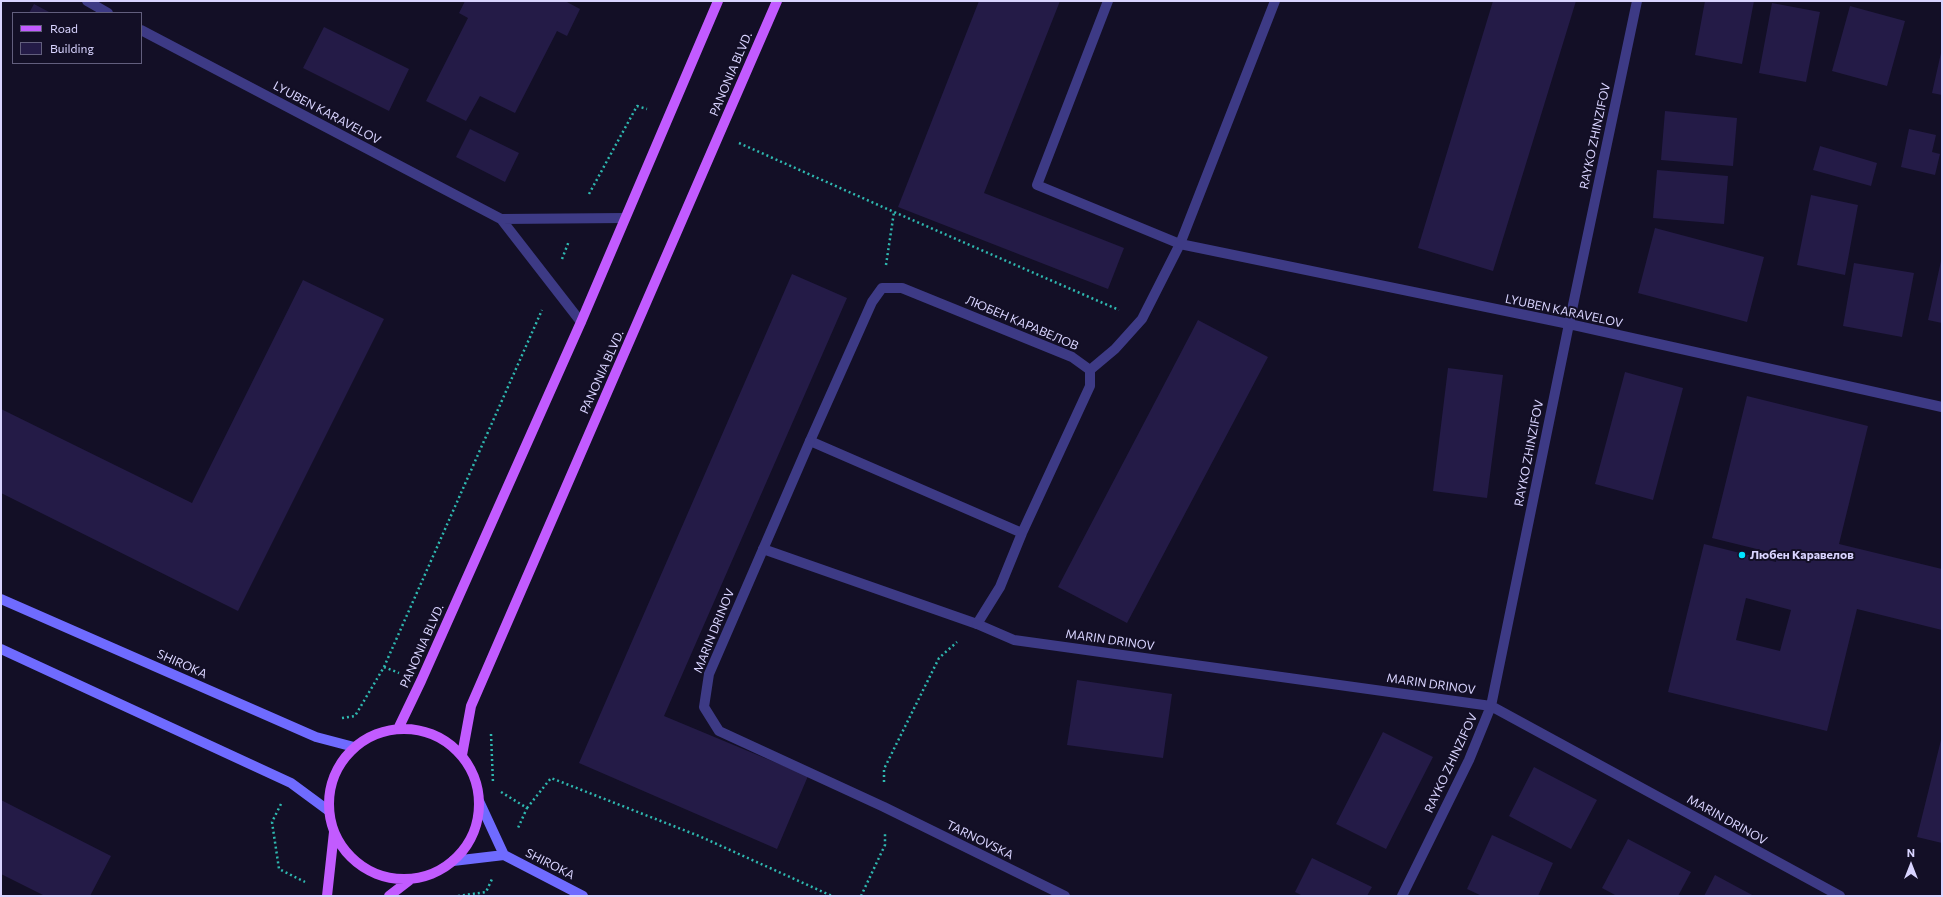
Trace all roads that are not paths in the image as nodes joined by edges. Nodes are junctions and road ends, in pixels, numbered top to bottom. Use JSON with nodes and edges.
{"nodes":[{"id":1,"x":87,"y":1,"type":"edge"},
{"id":2,"x":718,"y":1,"type":"edge"},
{"id":3,"x":777,"y":1,"type":"edge"},
{"id":4,"x":1108,"y":1,"type":"edge"},
{"id":5,"x":1275,"y":1,"type":"edge"},
{"id":6,"x":1637,"y":1,"type":"edge"},
{"id":7,"x":106,"y":12,"type":"edge"},
{"id":8,"x":142,"y":31,"type":"edge"},
{"id":9,"x":625,"y":218,"type":"junction"},
{"id":10,"x":501,"y":219,"type":"junction"},
{"id":11,"x":1180,"y":244,"type":"junction"},
{"id":12,"x":882,"y":288,"type":"joint"},
{"id":13,"x":581,"y":322,"type":"junction"},
{"id":14,"x":1569,"y":324,"type":"junction"},
{"id":15,"x":1090,"y":370,"type":"junction"},
{"id":16,"x":1942,"y":407,"type":"edge"},
{"id":17,"x":810,"y":441,"type":"junction"},
{"id":18,"x":1022,"y":533,"type":"junction"},
{"id":19,"x":763,"y":549,"type":"junction"},
{"id":20,"x":1,"y":599,"type":"edge"},
{"id":21,"x":977,"y":624,"type":"junction"},
{"id":22,"x":1,"y":649,"type":"edge"},
{"id":23,"x":1492,"y":706,"type":"junction"},
{"id":24,"x":398,"y":729,"type":"junction"},
{"id":25,"x":354,"y":747,"type":"junction"},
{"id":26,"x":462,"y":756,"type":"junction"},
{"id":27,"x":480,"y":801,"type":"junction"},
{"id":28,"x":884,"y":807,"type":"joint"},
{"id":29,"x":329,"y":811,"type":"junction"},
{"id":30,"x":334,"y":832,"type":"junction"},
{"id":31,"x":504,"y":856,"type":"junction"},
{"id":32,"x":453,"y":861,"type":"junction"},
{"id":33,"x":411,"y":879,"type":"junction"},
{"id":34,"x":328,"y":894,"type":"edge"},
{"id":35,"x":389,"y":896,"type":"edge"},
{"id":36,"x":584,"y":896,"type":"edge"},
{"id":37,"x":1064,"y":896,"type":"edge"},
{"id":38,"x":1402,"y":896,"type":"edge"},
{"id":39,"x":1840,"y":896,"type":"edge"}],
"edges":[{"from":1,"to":7,"type":"street"},
{"from":2,"to":9,"type":"main road","name":"PANONIA BLVD."},
{"from":3,"to":26,"type":"main road","name":"PANONIA BLVD."},
{"from":4,"to":11,"type":"street","name":"LYUBEN KARAVELOV"},
{"from":5,"to":11,"type":"street"},
{"from":6,"to":14,"type":"street","name":"RAYKO ZHINZIFOV"},
{"from":8,"to":10,"type":"street","name":"LYUBEN KARAVELOV"},
{"from":9,"to":10,"type":"street","name":"LYUBEN KARAVELOV"},
{"from":9,"to":13,"type":"main road","name":"PANONIA BLVD."},
{"from":10,"to":13,"type":"street","name":"LYUBEN KARAVELOV"},
{"from":11,"to":14,"type":"street","name":"LYUBEN KARAVELOV"},
{"from":11,"to":15,"type":"street"},
{"from":12,"to":15,"type":"street","name":"ЛЮБЕН КАРАВЕЛОВ"},
{"from":12,"to":17,"type":"street","name":"MARIN DRINOV"},
{"from":13,"to":24,"type":"main road","name":"PANONIA BLVD."},
{"from":14,"to":16,"type":"street","name":"LYUBEN KARAVELOV"},
{"from":14,"to":23,"type":"street","name":"RAYKO ZHINZIFOV"},
{"from":15,"to":18,"type":"street"},
{"from":17,"to":18,"type":"street"},
{"from":17,"to":19,"type":"street","name":"MARIN DRINOV"},
{"from":18,"to":21,"type":"street"},
{"from":19,"to":21,"type":"street","name":"MARIN DRINOV"},
{"from":19,"to":28,"type":"street","name":"MARIN DRINOV"},
{"from":20,"to":25,"type":"main road","name":"SHIROKA"},
{"from":21,"to":23,"type":"street","name":"MARIN DRINOV"},
{"from":22,"to":29,"type":"main road"},
{"from":23,"to":38,"type":"street","name":"RAYKO ZHINZIFOV"},
{"from":23,"to":39,"type":"street","name":"MARIN DRINOV"},
{"from":24,"to":25,"type":"main road"},
{"from":24,"to":26,"type":"main road"},
{"from":25,"to":29,"type":"main road"},
{"from":26,"to":27,"type":"main road"},
{"from":27,"to":31,"type":"main road"},
{"from":27,"to":32,"type":"main road"},
{"from":28,"to":37,"type":"street","name":"TARNOVSKA"},
{"from":29,"to":30,"type":"main road"},
{"from":30,"to":33,"type":"main road"},
{"from":30,"to":34,"type":"main road"},
{"from":31,"to":32,"type":"main road"},
{"from":31,"to":36,"type":"main road","name":"SHIROKA"},
{"from":32,"to":33,"type":"main road"},
{"from":33,"to":35,"type":"main road"}]}
